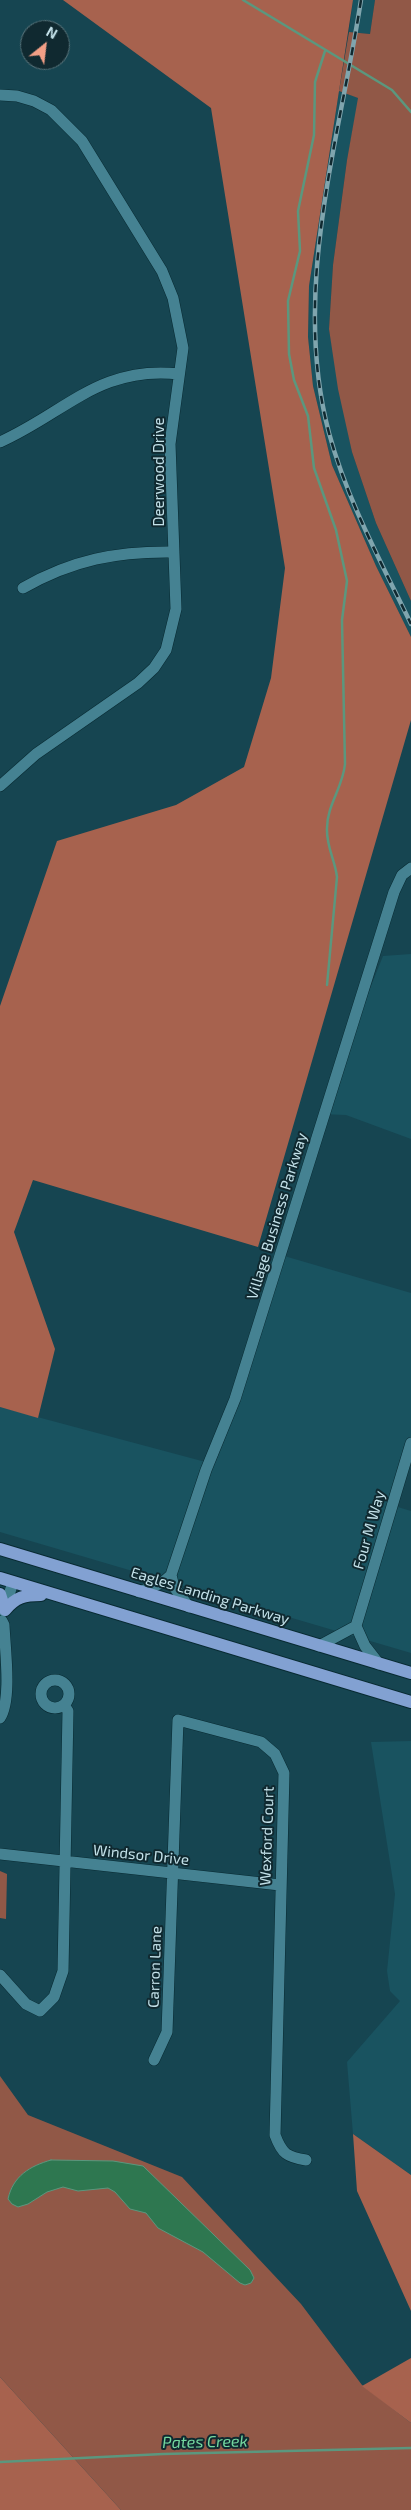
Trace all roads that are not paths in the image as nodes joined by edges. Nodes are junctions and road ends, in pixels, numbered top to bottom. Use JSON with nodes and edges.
{"nodes":[{"id":1,"x":0,"y":95,"type":"edge"},
{"id":2,"x":179,"y":374,"type":"junction"},
{"id":3,"x":0,"y":442,"type":"edge"},
{"id":4,"x":174,"y":552,"type":"junction"},
{"id":5,"x":23,"y":588,"type":"dead end"},
{"id":6,"x":2,"y":781,"type":"edge"},
{"id":7,"x":411,"y":868,"type":"edge"},
{"id":8,"x":411,"y":1443,"type":"edge"},
{"id":9,"x":0,"y":1549,"type":"edge"},
{"id":10,"x":171,"y":1574,"type":"junction"},
{"id":11,"x":0,"y":1578,"type":"edge"},
{"id":12,"x":13,"y":1582,"type":"junction"},
{"id":13,"x":138,"y":1592,"type":"junction"},
{"id":14,"x":0,"y":1594,"type":"edge"},
{"id":15,"x":59,"y":1596,"type":"junction"},
{"id":16,"x":189,"y":1607,"type":"junction"},
{"id":17,"x":2,"y":1618,"type":"edge"},
{"id":18,"x":356,"y":1626,"type":"junction"},
{"id":19,"x":319,"y":1646,"type":"junction"},
{"id":20,"x":380,"y":1664,"type":"junction"},
{"id":21,"x":411,"y":1673,"type":"edge"},
{"id":22,"x":411,"y":1702,"type":"edge"},
{"id":23,"x":64,"y":1705,"type":"dead end"},
{"id":24,"x":0,"y":1720,"type":"edge"},
{"id":25,"x":0,"y":1854,"type":"edge"},
{"id":26,"x":66,"y":1863,"type":"junction"},
{"id":27,"x":174,"y":1873,"type":"junction"},
{"id":28,"x":280,"y":1885,"type":"junction"},
{"id":29,"x":0,"y":1975,"type":"edge"},
{"id":30,"x":154,"y":2060,"type":"dead end"},
{"id":31,"x":306,"y":2160,"type":"dead end"}],
"edges":[{"from":1,"to":2,"type":"street","name":"Deerwood Drive"},
{"from":2,"to":3,"type":"street"},
{"from":2,"to":4,"type":"street","name":"Deerwood Drive"},
{"from":4,"to":5,"type":"street"},
{"from":4,"to":6,"type":"street","name":"Deerwood Drive"},
{"from":7,"to":10,"type":"street","name":"Village Business Parkway"},
{"from":8,"to":18,"type":"street","name":"Four M Way"},
{"from":9,"to":13,"type":"main road","name":"Eagles Landing Parkway"},
{"from":10,"to":13,"type":"street"},
{"from":10,"to":16,"type":"street"},
{"from":11,"to":12,"type":"main road"},
{"from":12,"to":15,"type":"main road"},
{"from":12,"to":17,"type":"street"},
{"from":13,"to":16,"type":"main road","name":"Eagles Landing Parkway"},
{"from":14,"to":17,"type":"main road"},
{"from":15,"to":17,"type":"main road"},
{"from":15,"to":22,"type":"main road"},
{"from":16,"to":19,"type":"main road","name":"Eagles Landing Parkway"},
{"from":17,"to":24,"type":"street"},
{"from":18,"to":19,"type":"street"},
{"from":18,"to":20,"type":"street"},
{"from":19,"to":20,"type":"main road","name":"Eagles Landing Parkway"},
{"from":20,"to":21,"type":"main road","name":"Eagles Landing Parkway"},
{"from":23,"to":26,"type":"street"},
{"from":25,"to":26,"type":"street","name":"Windsor Drive"},
{"from":26,"to":27,"type":"street","name":"Windsor Drive"},
{"from":26,"to":29,"type":"street"},
{"from":27,"to":28,"type":"street","name":"Windsor Drive"},
{"from":27,"to":28,"type":"street","name":"Wexford Court"},
{"from":27,"to":30,"type":"street","name":"Carron Lane"},
{"from":28,"to":31,"type":"street","name":"Wexford Court"}]}
